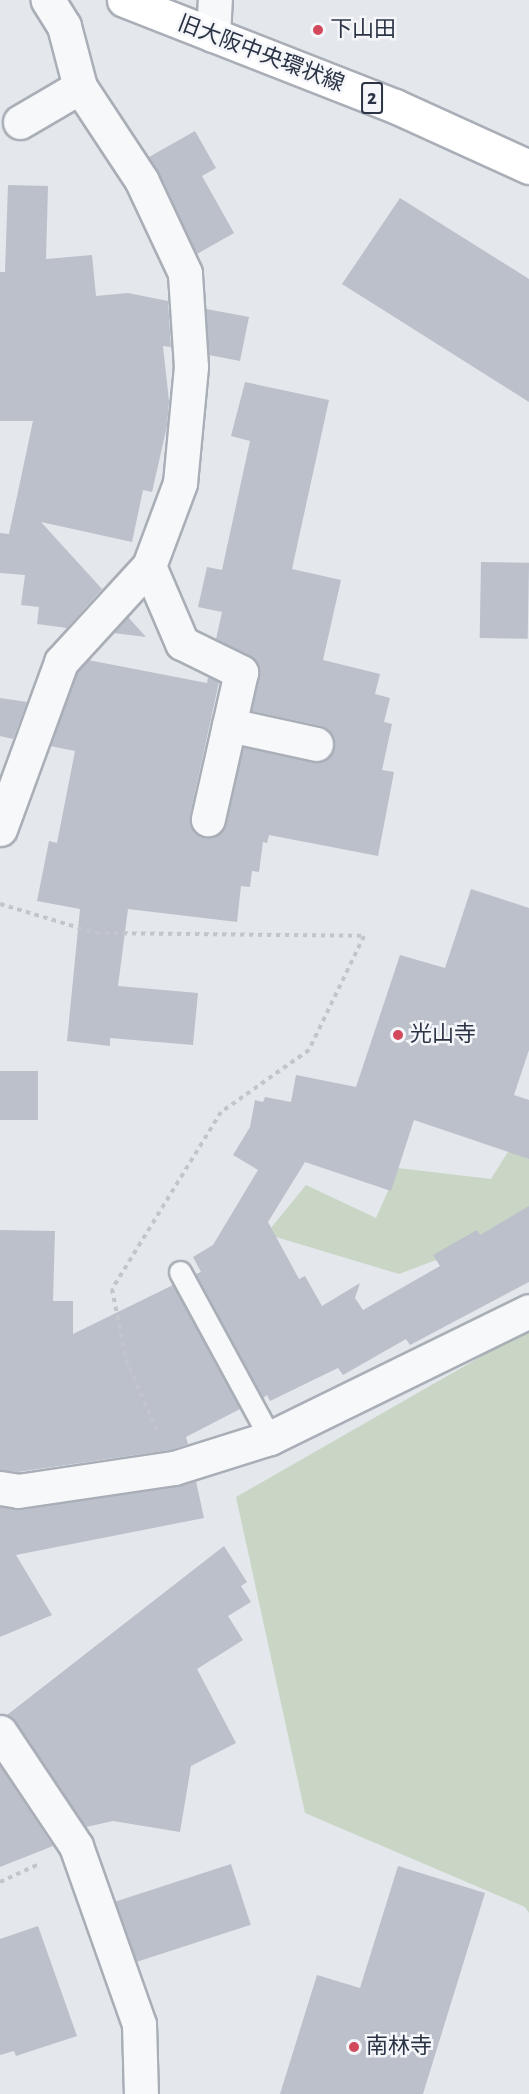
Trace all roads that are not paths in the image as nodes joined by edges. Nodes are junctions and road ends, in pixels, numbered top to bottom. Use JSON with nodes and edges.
{"nodes":[{"id":1,"x":48,"y":0,"type":"edge"},
{"id":2,"x":124,"y":0,"type":"edge"},
{"id":3,"x":215,"y":0,"type":"edge"},
{"id":4,"x":213,"y":35,"type":"junction"},
{"id":5,"x":80,"y":87,"type":"junction"},
{"id":6,"x":20,"y":122,"type":"dead end"},
{"id":7,"x":529,"y":167,"type":"edge"},
{"id":8,"x":150,"y":566,"type":"junction"},
{"id":9,"x":229,"y":725,"type":"junction"},
{"id":10,"x":316,"y":744,"type":"dead end"},
{"id":11,"x":208,"y":819,"type":"dead end"},
{"id":12,"x":0,"y":829,"type":"edge"},
{"id":13,"x":180,"y":1272,"type":"dead end"},
{"id":14,"x":529,"y":1311,"type":"edge"},
{"id":15,"x":270,"y":1438,"type":"junction"},
{"id":16,"x":0,"y":1488,"type":"edge"},
{"id":17,"x":0,"y":1732,"type":"edge"},
{"id":18,"x":136,"y":2091,"type":"edge"}],
"edges":[{"from":1,"to":5,"type":"street"},
{"from":2,"to":4,"type":"main road","name":"旧大阪中央環状線","number":"2"},
{"from":3,"to":4,"type":"street"},
{"from":4,"to":7,"type":"main road","name":"旧大阪中央環状線","number":"2"},
{"from":5,"to":6,"type":"street"},
{"from":5,"to":8,"type":"street"},
{"from":8,"to":9,"type":"street"},
{"from":8,"to":12,"type":"street"},
{"from":9,"to":10,"type":"street"},
{"from":9,"to":11,"type":"street"},
{"from":13,"to":15,"type":"lane"},
{"from":14,"to":15,"type":"street"},
{"from":15,"to":16,"type":"street"},
{"from":17,"to":18,"type":"street"}]}
